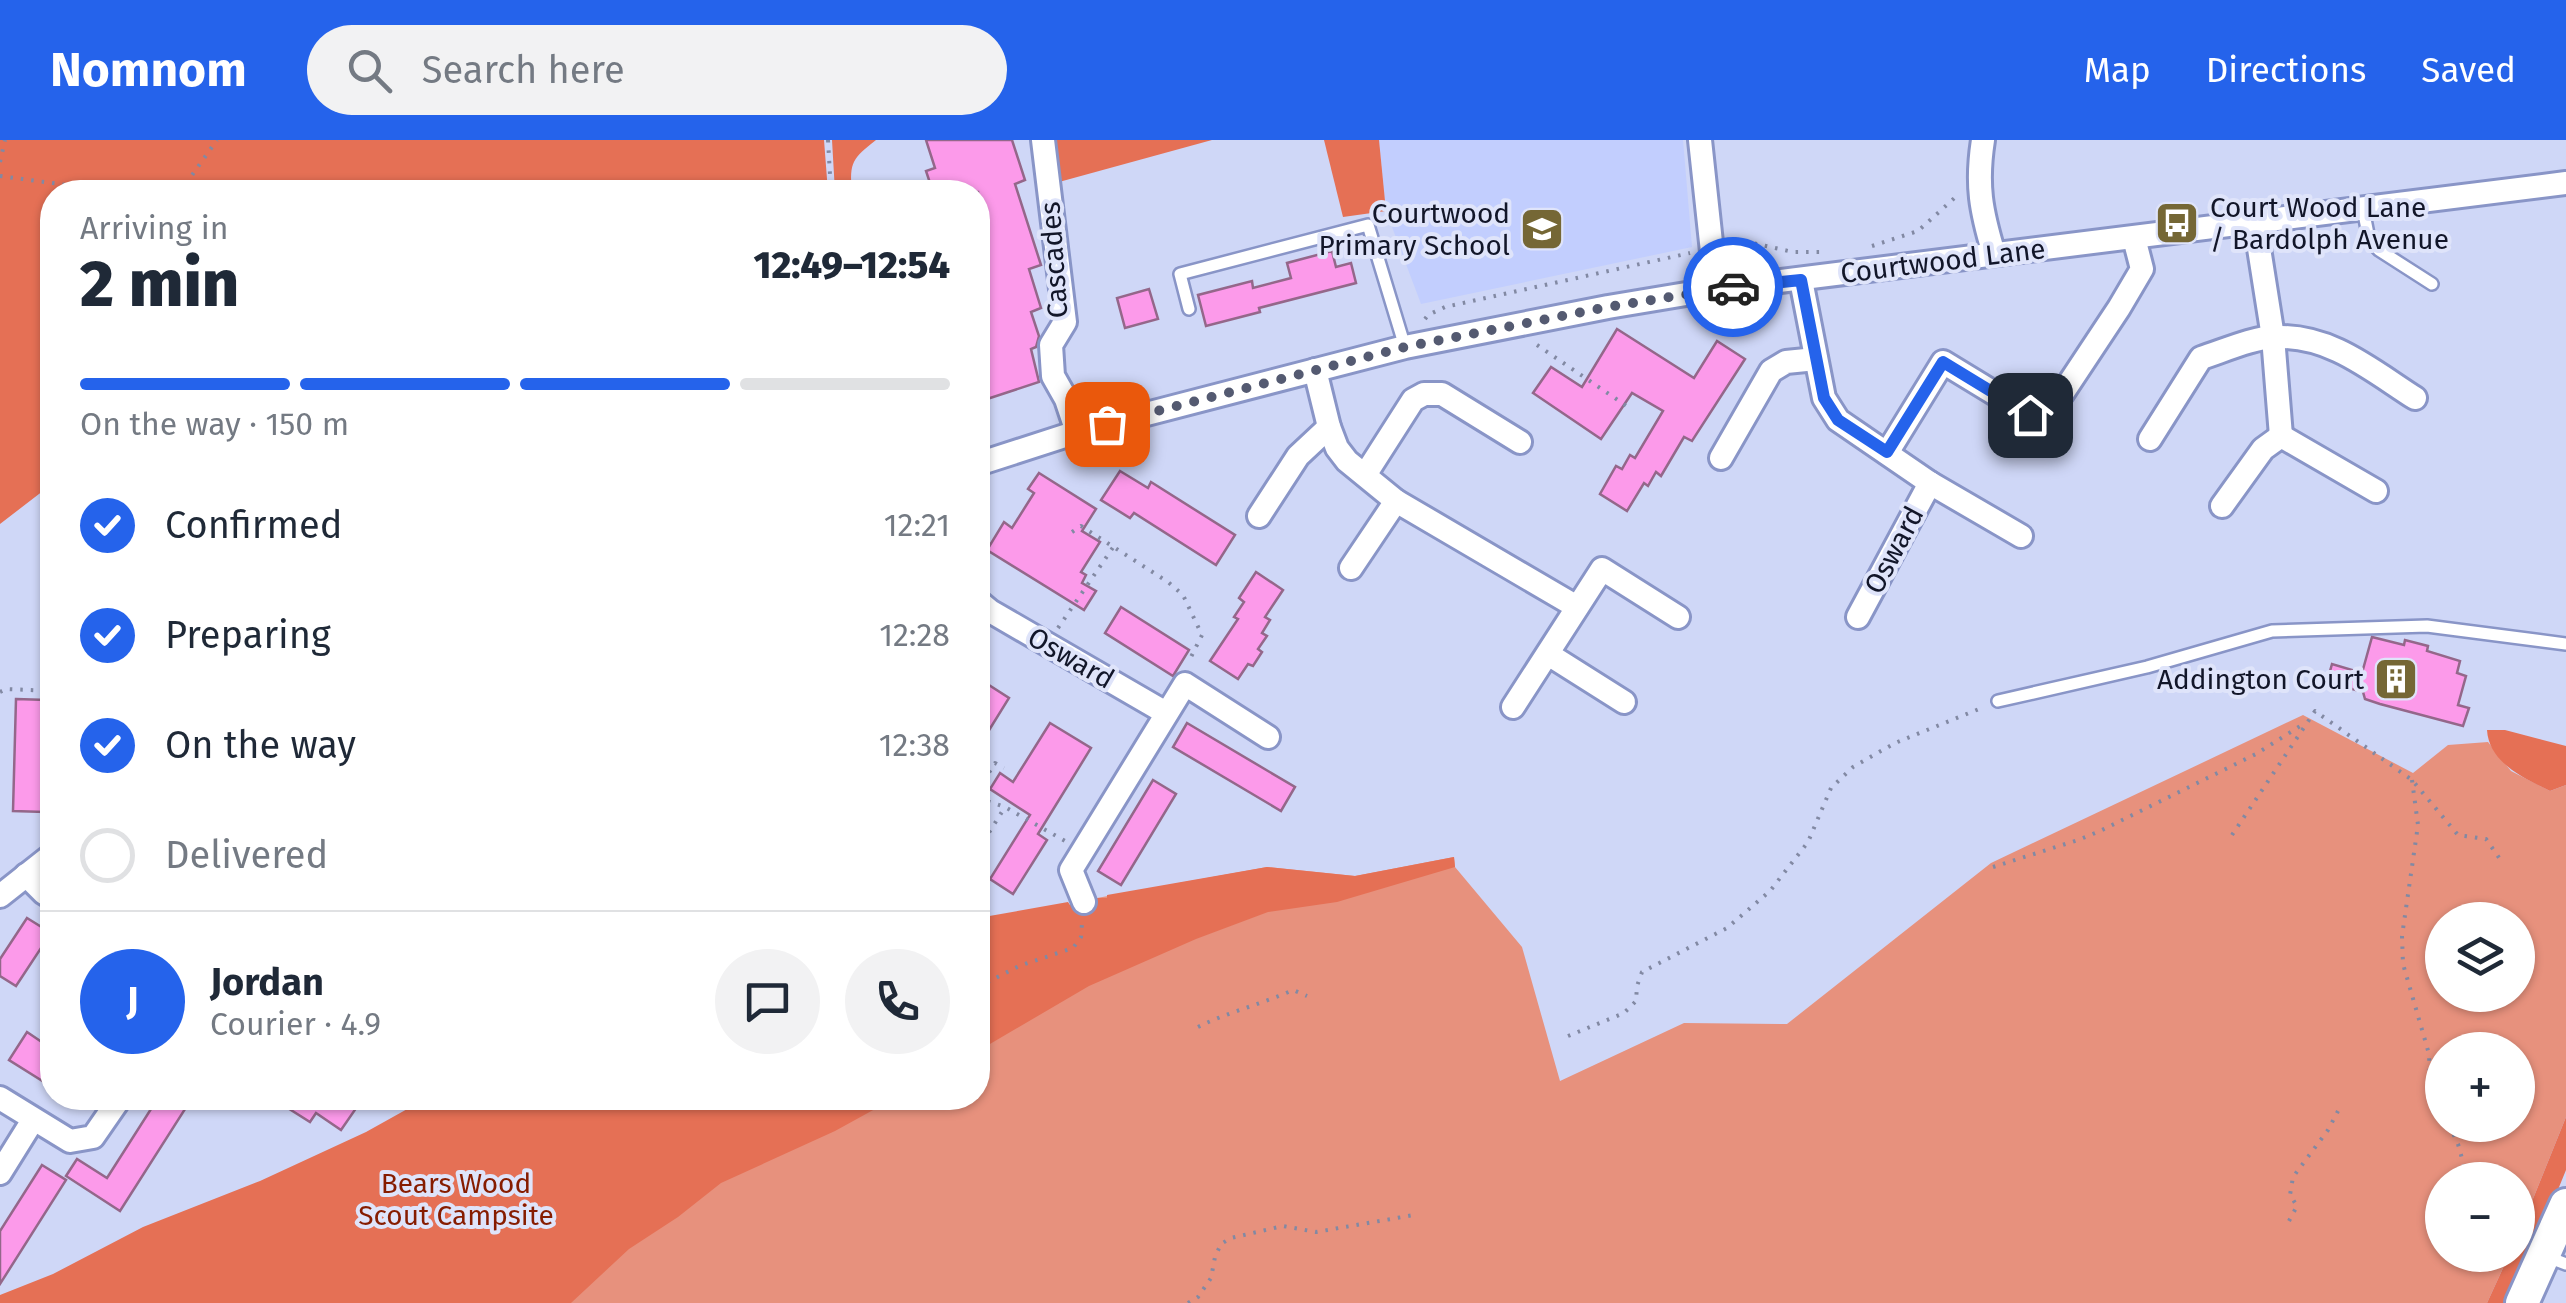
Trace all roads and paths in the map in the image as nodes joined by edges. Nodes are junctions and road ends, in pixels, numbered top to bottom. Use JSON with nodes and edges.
{"nodes":[{"id":1,"x":5,"y":140,"type":"edge"},
{"id":2,"x":217,"y":140,"type":"edge"},
{"id":3,"x":828,"y":140,"type":"edge"},
{"id":4,"x":1044,"y":140,"type":"edge"},
{"id":5,"x":1700,"y":140,"type":"edge"},
{"id":6,"x":1982,"y":140,"type":"edge"},
{"id":7,"x":0,"y":162,"type":"edge"},
{"id":8,"x":0,"y":176,"type":"edge"},
{"id":9,"x":189,"y":180,"type":"edge"},
{"id":10,"x":830,"y":180,"type":"edge"},
{"id":11,"x":40,"y":181,"type":"edge"},
{"id":12,"x":2566,"y":183,"type":"edge"},
{"id":13,"x":1979,"y":187,"type":"junction"},
{"id":14,"x":2364,"y":209,"type":"junction"},
{"id":15,"x":2254,"y":223,"type":"junction"},
{"id":16,"x":2134,"y":238,"type":"junction"},
{"id":17,"x":1704,"y":245,"type":"junction"},
{"id":18,"x":1861,"y":248,"type":"dead end"},
{"id":19,"x":1833,"y":252,"type":"dead end"},
{"id":20,"x":1994,"y":254,"type":"junction"},
{"id":21,"x":1801,"y":280,"type":"junction"},
{"id":22,"x":2432,"y":284,"type":"dead end"},
{"id":23,"x":1716,"y":289,"type":"junction"},
{"id":24,"x":1189,"y":309,"type":"dead end"},
{"id":25,"x":1509,"y":326,"type":"junction"},
{"id":26,"x":2273,"y":336,"type":"junction"},
{"id":27,"x":1405,"y":347,"type":"junction"},
{"id":28,"x":1816,"y":358,"type":"junction"},
{"id":29,"x":1315,"y":370,"type":"junction"},
{"id":30,"x":2062,"y":394,"type":"dead end"},
{"id":31,"x":2415,"y":398,"type":"dead end"},
{"id":32,"x":1628,"y":407,"type":"dead end"},
{"id":33,"x":2030,"y":415,"type":"dead end"},
{"id":34,"x":1329,"y":427,"type":"junction"},
{"id":35,"x":1077,"y":432,"type":"junction"},
{"id":36,"x":2281,"y":436,"type":"junction"},
{"id":37,"x":2150,"y":439,"type":"dead end"},
{"id":38,"x":1520,"y":442,"type":"dead end"},
{"id":39,"x":1887,"y":452,"type":"junction"},
{"id":40,"x":1721,"y":458,"type":"dead end"},
{"id":41,"x":990,"y":460,"type":"edge"},
{"id":42,"x":1365,"y":475,"type":"junction"},
{"id":43,"x":1930,"y":483,"type":"junction"},
{"id":44,"x":2376,"y":491,"type":"dead end"},
{"id":45,"x":1396,"y":501,"type":"junction"},
{"id":46,"x":2222,"y":506,"type":"dead end"},
{"id":47,"x":1259,"y":516,"type":"dead end"},
{"id":48,"x":1072,"y":532,"type":"dead end"},
{"id":49,"x":2021,"y":536,"type":"dead end"},
{"id":50,"x":1114,"y":546,"type":"junction"},
{"id":51,"x":1351,"y":568,"type":"dead end"},
{"id":52,"x":1577,"y":607,"type":"junction"},
{"id":53,"x":990,"y":611,"type":"edge"},
{"id":54,"x":1858,"y":617,"type":"dead end"},
{"id":55,"x":1678,"y":618,"type":"dead end"},
{"id":56,"x":1047,"y":644,"type":"junction"},
{"id":57,"x":2566,"y":644,"type":"edge"},
{"id":58,"x":1548,"y":654,"type":"junction"},
{"id":59,"x":1185,"y":684,"type":"junction"},
{"id":60,"x":40,"y":690,"type":"edge"},
{"id":61,"x":0,"y":692,"type":"edge"},
{"id":62,"x":1998,"y":701,"type":"joint"},
{"id":63,"x":1624,"y":702,"type":"dead end"},
{"id":64,"x":1514,"y":707,"type":"dead end"},
{"id":65,"x":1166,"y":713,"type":"junction"},
{"id":66,"x":2309,"y":721,"type":"junction"},
{"id":67,"x":1268,"y":737,"type":"dead end"},
{"id":68,"x":1004,"y":768,"type":"dead end"},
{"id":69,"x":990,"y":772,"type":"edge"},
{"id":70,"x":2412,"y":780,"type":"junction"},
{"id":71,"x":990,"y":802,"type":"edge"},
{"id":72,"x":1005,"y":806,"type":"junction"},
{"id":73,"x":990,"y":830,"type":"edge"},
{"id":74,"x":2232,"y":835,"type":"dead end"},
{"id":75,"x":1082,"y":851,"type":"junction"},
{"id":76,"x":2502,"y":862,"type":"dead end"},
{"id":77,"x":40,"y":864,"type":"edge"},
{"id":78,"x":1993,"y":867,"type":"dead end"},
{"id":79,"x":26,"y":875,"type":"junction"},
{"id":80,"x":40,"y":889,"type":"edge"},
{"id":81,"x":0,"y":896,"type":"edge"},
{"id":82,"x":1084,"y":902,"type":"joint"},
{"id":83,"x":990,"y":981,"type":"edge"},
{"id":84,"x":1307,"y":996,"type":"dead end"},
{"id":85,"x":1198,"y":1027,"type":"dead end"},
{"id":86,"x":1568,"y":1036,"type":"dead end"},
{"id":87,"x":2425,"y":1041,"type":"edge"},
{"id":88,"x":0,"y":1098,"type":"edge"},
{"id":89,"x":112,"y":1110,"type":"edge"},
{"id":90,"x":2338,"y":1111,"type":"dead end"},
{"id":91,"x":33,"y":1120,"type":"junction"},
{"id":92,"x":0,"y":1173,"type":"edge"},
{"id":93,"x":2566,"y":1206,"type":"edge"},
{"id":94,"x":1414,"y":1215,"type":"dead end"},
{"id":95,"x":2289,"y":1221,"type":"dead end"},
{"id":96,"x":2556,"y":1260,"type":"edge"},
{"id":97,"x":1188,"y":1303,"type":"edge"},
{"id":98,"x":2522,"y":1303,"type":"edge"}],
"edges":[{"from":1,"to":7,"type":"path"},
{"from":2,"to":9,"type":"path"},
{"from":3,"to":10,"type":"path"},
{"from":4,"to":35,"type":"street","name":"Cascades"},
{"from":5,"to":17,"type":"street"},
{"from":6,"to":13,"type":"street"},
{"from":8,"to":11,"type":"path"},
{"from":12,"to":14,"type":"street","name":"Courtwood Lane"},
{"from":13,"to":18,"type":"path"},
{"from":13,"to":20,"type":"street"},
{"from":14,"to":15,"type":"street","name":"Courtwood Lane"},
{"from":14,"to":22,"type":"lane"},
{"from":15,"to":16,"type":"street","name":"Courtwood Lane"},
{"from":15,"to":26,"type":"street"},
{"from":16,"to":20,"type":"street","name":"Courtwood Lane"},
{"from":16,"to":30,"type":"street"},
{"from":17,"to":19,"type":"path"},
{"from":17,"to":23,"type":"street"},
{"from":17,"to":27,"type":"path"},
{"from":20,"to":21,"type":"street","name":"Courtwood Lane"},
{"from":21,"to":23,"type":"street","name":"Courtwood Lane"},
{"from":21,"to":28,"type":"street","name":"Osward"},
{"from":23,"to":25,"type":"street","name":"Courtwood Lane"},
{"from":24,"to":27,"type":"lane"},
{"from":25,"to":27,"type":"street","name":"Courtwood Lane"},
{"from":25,"to":32,"type":"path"},
{"from":26,"to":31,"type":"street"},
{"from":26,"to":36,"type":"street"},
{"from":26,"to":37,"type":"street"},
{"from":27,"to":29,"type":"street","name":"Courtwood Lane"},
{"from":28,"to":39,"type":"street","name":"Osward"},
{"from":28,"to":40,"type":"street"},
{"from":29,"to":34,"type":"street"},
{"from":29,"to":35,"type":"street","name":"Courtwood Lane"},
{"from":33,"to":39,"type":"street"},
{"from":34,"to":42,"type":"street"},
{"from":34,"to":47,"type":"street"},
{"from":35,"to":41,"type":"street","name":"Courtwood Lane"},
{"from":36,"to":44,"type":"street"},
{"from":36,"to":46,"type":"street"},
{"from":38,"to":42,"type":"street"},
{"from":39,"to":43,"type":"street","name":"Osward"},
{"from":42,"to":45,"type":"street"},
{"from":43,"to":49,"type":"street","name":"Osward"},
{"from":43,"to":54,"type":"street","name":"Osward"},
{"from":45,"to":51,"type":"street"},
{"from":45,"to":52,"type":"street"},
{"from":48,"to":50,"type":"path"},
{"from":50,"to":56,"type":"path"},
{"from":50,"to":59,"type":"path"},
{"from":52,"to":55,"type":"street"},
{"from":52,"to":58,"type":"street"},
{"from":53,"to":56,"type":"street","name":"Osward"},
{"from":56,"to":65,"type":"street","name":"Osward"},
{"from":57,"to":62,"type":"lane"},
{"from":58,"to":63,"type":"street"},
{"from":58,"to":64,"type":"street"},
{"from":59,"to":65,"type":"street"},
{"from":59,"to":67,"type":"street"},
{"from":60,"to":61,"type":"path"},
{"from":62,"to":86,"type":"path"},
{"from":65,"to":75,"type":"street"},
{"from":66,"to":70,"type":"path"},
{"from":66,"to":74,"type":"path"},
{"from":66,"to":78,"type":"path"},
{"from":68,"to":69,"type":"path"},
{"from":70,"to":76,"type":"path"},
{"from":70,"to":87,"type":"path"},
{"from":71,"to":72,"type":"path"},
{"from":72,"to":73,"type":"path"},
{"from":72,"to":75,"type":"path"},
{"from":75,"to":82,"type":"street"},
{"from":77,"to":79,"type":"street"},
{"from":79,"to":80,"type":"street"},
{"from":79,"to":81,"type":"street"},
{"from":82,"to":83,"type":"path"},
{"from":84,"to":85,"type":"path"},
{"from":88,"to":91,"type":"street"},
{"from":89,"to":91,"type":"street"},
{"from":90,"to":95,"type":"path"},
{"from":91,"to":92,"type":"street"},
{"from":93,"to":96,"type":"street"},
{"from":94,"to":97,"type":"path"},
{"from":96,"to":98,"type":"street"}]}
